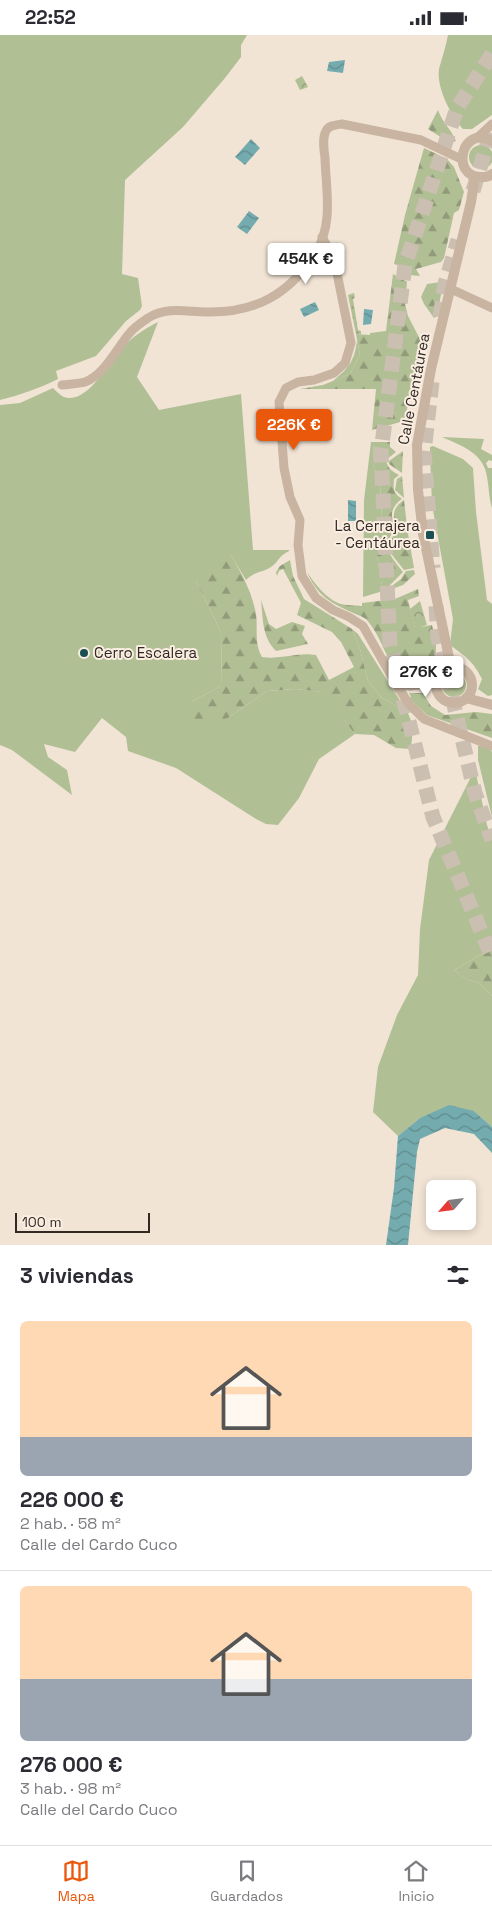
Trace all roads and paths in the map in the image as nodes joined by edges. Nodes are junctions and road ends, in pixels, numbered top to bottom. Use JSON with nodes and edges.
{"nodes":[{"id":1,"x":492,"y":125,"type":"edge"},
{"id":2,"x":477,"y":138,"type":"junction"},
{"id":3,"x":492,"y":141,"type":"edge"},
{"id":4,"x":462,"y":159,"type":"junction"},
{"id":5,"x":492,"y":174,"type":"edge"},
{"id":6,"x":475,"y":177,"type":"junction"},
{"id":7,"x":322,"y":237,"type":"junction"},
{"id":8,"x":451,"y":289,"type":"junction"},
{"id":9,"x":492,"y":308,"type":"edge"},
{"id":10,"x":62,"y":385,"type":"dead end"},
{"id":11,"x":451,"y":667,"type":"junction"},
{"id":12,"x":436,"y":683,"type":"junction"},
{"id":13,"x":396,"y":684,"type":"junction"},
{"id":14,"x":466,"y":698,"type":"junction"},
{"id":15,"x":492,"y":705,"type":"edge"},
{"id":16,"x":492,"y":746,"type":"edge"}],
"edges":[{"from":1,"to":2,"type":"street"},
{"from":2,"to":3,"type":"street"},
{"from":2,"to":4,"type":"street"},
{"from":4,"to":6,"type":"street"},
{"from":4,"to":7,"type":"street"},
{"from":5,"to":6,"type":"street"},
{"from":6,"to":8,"type":"street","name":"Calle Centáurea"},
{"from":7,"to":10,"type":"street"},
{"from":7,"to":13,"type":"street"},
{"from":8,"to":9,"type":"street"},
{"from":8,"to":11,"type":"street","name":"Calle Centáurea"},
{"from":11,"to":12,"type":"street"},
{"from":11,"to":14,"type":"street"},
{"from":12,"to":13,"type":"street"},
{"from":12,"to":14,"type":"street"},
{"from":13,"to":16,"type":"street"},
{"from":14,"to":15,"type":"street"}]}
